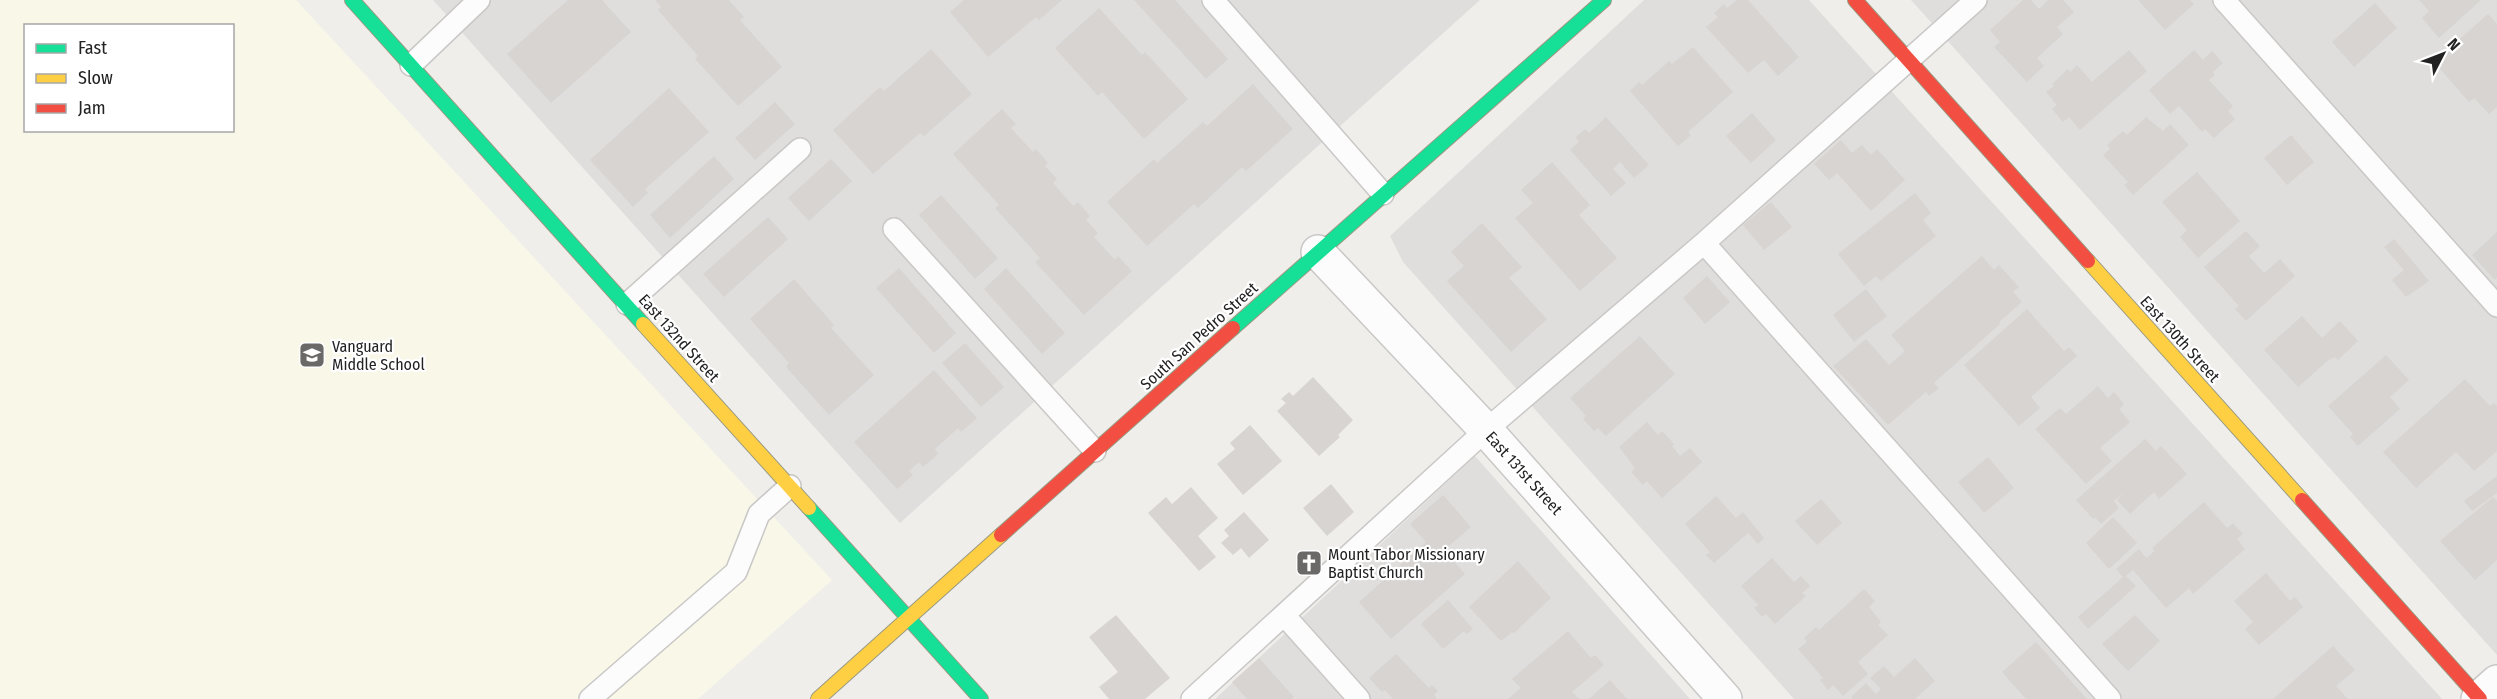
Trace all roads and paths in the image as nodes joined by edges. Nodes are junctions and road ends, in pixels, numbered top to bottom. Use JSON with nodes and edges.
{"nodes":[{"id":1,"x":352,"y":0,"type":"edge"},
{"id":2,"x":479,"y":0,"type":"edge"},
{"id":3,"x":1213,"y":0,"type":"edge"},
{"id":4,"x":1604,"y":0,"type":"edge"},
{"id":5,"x":1855,"y":0,"type":"edge"},
{"id":6,"x":1977,"y":0,"type":"edge"},
{"id":7,"x":2224,"y":0,"type":"edge"},
{"id":8,"x":1909,"y":60,"type":"junction"},
{"id":9,"x":411,"y":65,"type":"junction"},
{"id":10,"x":800,"y":149,"type":"dead end"},
{"id":11,"x":1383,"y":194,"type":"junction"},
{"id":12,"x":894,"y":229,"type":"dead end"},
{"id":13,"x":1704,"y":243,"type":"junction"},
{"id":14,"x":1318,"y":252,"type":"junction"},
{"id":15,"x":627,"y":304,"type":"junction"},
{"id":16,"x":2497,"y":306,"type":"edge"},
{"id":17,"x":1486,"y":430,"type":"junction"},
{"id":18,"x":1095,"y":452,"type":"junction"},
{"id":19,"x":790,"y":486,"type":"junction"},
{"id":20,"x":1284,"y":615,"type":"junction"},
{"id":21,"x":910,"y":619,"type":"junction"},
{"id":22,"x":2483,"y":695,"type":"edge"},
{"id":23,"x":590,"y":699,"type":"edge"},
{"id":24,"x":818,"y":699,"type":"edge"},
{"id":25,"x":981,"y":699,"type":"edge"},
{"id":26,"x":1192,"y":699,"type":"edge"},
{"id":27,"x":1359,"y":699,"type":"edge"},
{"id":28,"x":1725,"y":699,"type":"edge"},
{"id":29,"x":2110,"y":699,"type":"edge"}],
"edges":[{"from":1,"to":9,"type":"street","name":"East 132nd Street"},
{"from":2,"to":9,"type":"lane"},
{"from":3,"to":11,"type":"lane"},
{"from":4,"to":11,"type":"street","name":"South San Pedro Street"},
{"from":5,"to":8,"type":"street","name":"East 130th Street"},
{"from":6,"to":8,"type":"lane"},
{"from":7,"to":16,"type":"lane"},
{"from":8,"to":13,"type":"lane"},
{"from":8,"to":22,"type":"street","name":"East 130th Street"},
{"from":9,"to":15,"type":"street","name":"East 132nd Street"},
{"from":10,"to":15,"type":"lane"},
{"from":11,"to":14,"type":"street","name":"South San Pedro Street"},
{"from":12,"to":18,"type":"lane"},
{"from":13,"to":17,"type":"lane"},
{"from":13,"to":29,"type":"lane"},
{"from":14,"to":17,"type":"street","name":"East 131st Street"},
{"from":14,"to":18,"type":"street","name":"South San Pedro Street"},
{"from":15,"to":19,"type":"street","name":"East 132nd Street"},
{"from":17,"to":20,"type":"lane"},
{"from":17,"to":28,"type":"street","name":"East 131st Street"},
{"from":18,"to":21,"type":"street","name":"South San Pedro Street"},
{"from":19,"to":21,"type":"street","name":"East 132nd Street"},
{"from":19,"to":23,"type":"lane"},
{"from":20,"to":26,"type":"lane"},
{"from":20,"to":27,"type":"lane"},
{"from":21,"to":24,"type":"street","name":"South San Pedro Street"},
{"from":21,"to":25,"type":"street","name":"East 132nd Street"}]}
